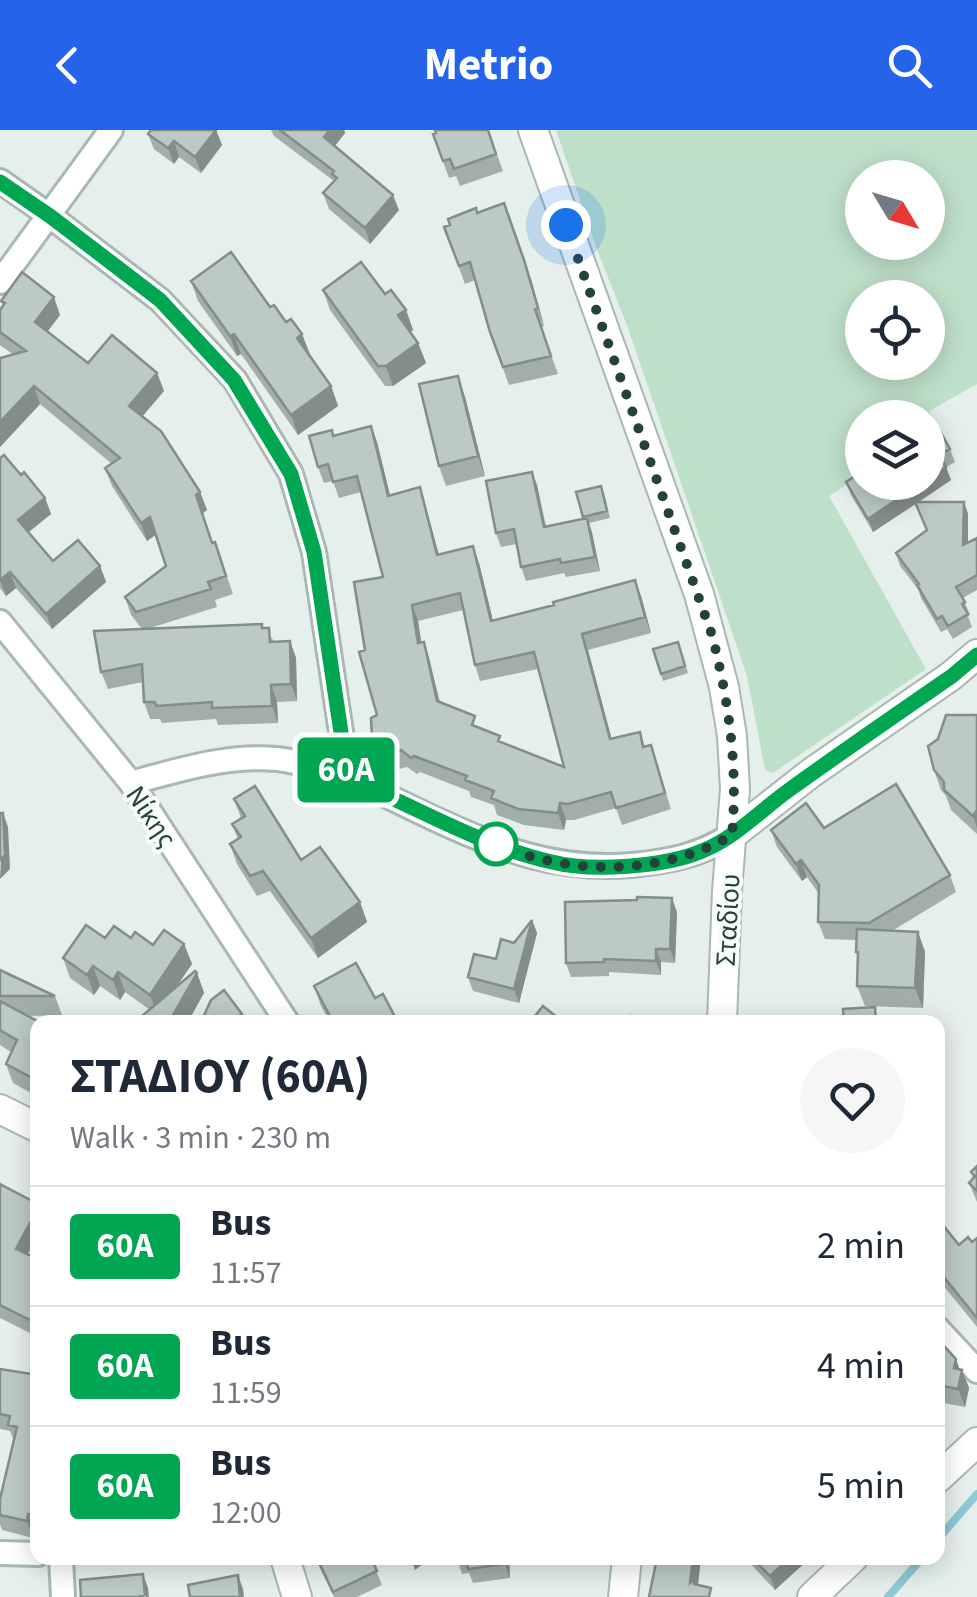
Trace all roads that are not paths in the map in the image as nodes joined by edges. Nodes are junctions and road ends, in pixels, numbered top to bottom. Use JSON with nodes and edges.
{"nodes":[{"id":1,"x":111,"y":130,"type":"edge"},
{"id":2,"x":533,"y":130,"type":"edge"},
{"id":3,"x":0,"y":182,"type":"edge"},
{"id":4,"x":50,"y":216,"type":"junction"},
{"id":5,"x":0,"y":282,"type":"edge"},
{"id":6,"x":0,"y":622,"type":"edge"},
{"id":7,"x":977,"y":654,"type":"edge"},
{"id":8,"x":348,"y":779,"type":"junction"},
{"id":9,"x":131,"y":783,"type":"junction"},
{"id":10,"x":732,"y":835,"type":"junction"},
{"id":11,"x":282,"y":1015,"type":"edge"},
{"id":12,"x":722,"y":1015,"type":"edge"},
{"id":13,"x":0,"y":1109,"type":"edge"},
{"id":14,"x":30,"y":1124,"type":"edge"},
{"id":15,"x":945,"y":1337,"type":"edge"},
{"id":16,"x":977,"y":1372,"type":"edge"},
{"id":17,"x":977,"y":1442,"type":"edge"},
{"id":18,"x":945,"y":1472,"type":"edge"},
{"id":19,"x":0,"y":1553,"type":"edge"},
{"id":20,"x":30,"y":1554,"type":"edge"},
{"id":21,"x":61,"y":1565,"type":"edge"},
{"id":22,"x":287,"y":1565,"type":"edge"},
{"id":23,"x":626,"y":1565,"type":"edge"},
{"id":24,"x":846,"y":1565,"type":"edge"},
{"id":25,"x":63,"y":1597,"type":"edge"},
{"id":26,"x":297,"y":1597,"type":"edge"},
{"id":27,"x":623,"y":1597,"type":"edge"},
{"id":28,"x":812,"y":1597,"type":"edge"}],
"edges":[{"from":1,"to":4,"type":"street"},
{"from":2,"to":10,"type":"street","name":"Σταδίου"},
{"from":3,"to":4,"type":"street"},
{"from":4,"to":5,"type":"street"},
{"from":4,"to":8,"type":"street"},
{"from":6,"to":9,"type":"street","name":"Νίκης"},
{"from":7,"to":10,"type":"street"},
{"from":8,"to":9,"type":"street"},
{"from":8,"to":10,"type":"street"},
{"from":9,"to":11,"type":"street","name":"Νίκης"},
{"from":10,"to":12,"type":"street","name":"Σταδίου"},
{"from":13,"to":14,"type":"street"},
{"from":15,"to":16,"type":"street"},
{"from":17,"to":18,"type":"street"},
{"from":19,"to":20,"type":"street"},
{"from":21,"to":25,"type":"street"},
{"from":22,"to":26,"type":"street"},
{"from":23,"to":27,"type":"street"},
{"from":24,"to":28,"type":"street"}]}
